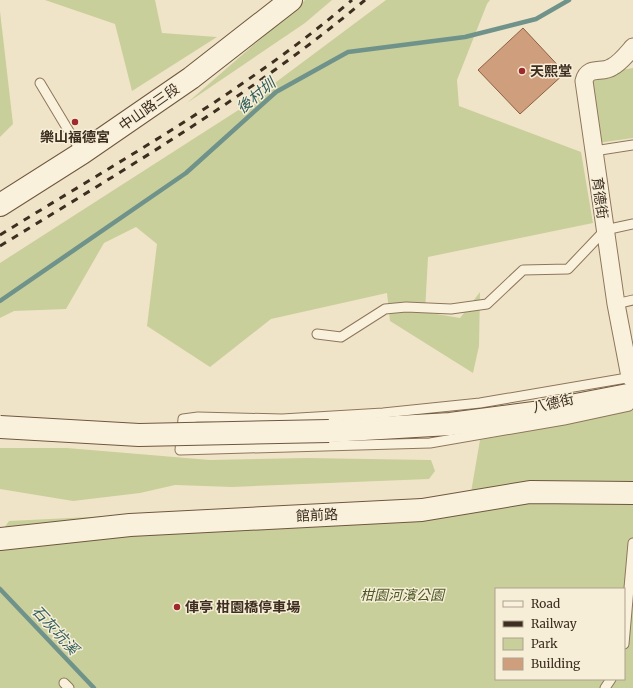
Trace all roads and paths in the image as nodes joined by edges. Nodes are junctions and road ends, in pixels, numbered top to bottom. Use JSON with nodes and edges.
{"nodes":[{"id":1,"x":291,"y":0,"type":"edge"},
{"id":2,"x":633,"y":47,"type":"edge"},
{"id":3,"x":40,"y":84,"type":"dead end"},
{"id":4,"x":633,"y":145,"type":"edge"},
{"id":5,"x":594,"y":151,"type":"junction"},
{"id":6,"x":82,"y":153,"type":"junction"},
{"id":7,"x":0,"y":205,"type":"edge"},
{"id":8,"x":633,"y":224,"type":"edge"},
{"id":9,"x":605,"y":230,"type":"junction"},
{"id":10,"x":633,"y":300,"type":"edge"},
{"id":11,"x":616,"y":304,"type":"junction"},
{"id":12,"x":317,"y":334,"type":"dead end"},
{"id":13,"x":632,"y":383,"type":"edge"},
{"id":14,"x":633,"y":405,"type":"edge"},
{"id":15,"x":0,"y":427,"type":"edge"},
{"id":16,"x":633,"y":493,"type":"edge"},
{"id":17,"x":0,"y":539,"type":"edge"},
{"id":18,"x":633,"y":543,"type":"edge"},
{"id":19,"x":625,"y":633,"type":"edge"}],
"edges":[{"from":1,"to":6,"type":"street","name":"中山路三段"},
{"from":2,"to":5,"type":"street","name":"育德街"},
{"from":3,"to":6,"type":"lane"},
{"from":4,"to":5,"type":"lane"},
{"from":5,"to":9,"type":"street","name":"育德街"},
{"from":6,"to":7,"type":"street","name":"中山路三段"},
{"from":8,"to":9,"type":"lane"},
{"from":9,"to":11,"type":"street","name":"育德街"},
{"from":9,"to":12,"type":"lane"},
{"from":10,"to":11,"type":"lane"},
{"from":11,"to":13,"type":"street","name":"育德街"},
{"from":13,"to":14,"type":"lane"},
{"from":13,"to":15,"type":"street","name":"八德街","bridge":true},
{"from":16,"to":17,"type":"street","name":"館前路"},
{"from":18,"to":19,"type":"lane"}]}
